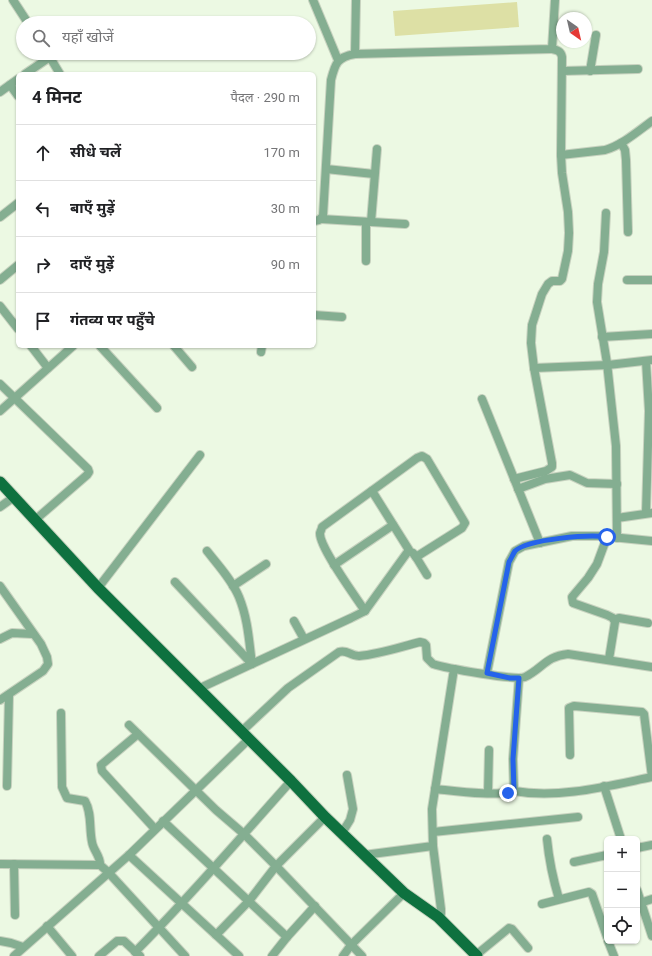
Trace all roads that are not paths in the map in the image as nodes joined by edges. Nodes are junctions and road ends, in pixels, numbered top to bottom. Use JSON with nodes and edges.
{"nodes":[{"id":1,"x":13,"y":0,"type":"edge"},
{"id":2,"x":313,"y":0,"type":"edge"},
{"id":3,"x":356,"y":0,"type":"edge"},
{"id":4,"x":555,"y":0,"type":"edge"},
{"id":5,"x":23,"y":16,"type":"edge"},
{"id":6,"x":596,"y":35,"type":"dead end"},
{"id":7,"x":552,"y":49,"type":"junction"},
{"id":8,"x":355,"y":54,"type":"junction"},
{"id":9,"x":42,"y":60,"type":"edge"},
{"id":10,"x":51,"y":60,"type":"edge"},
{"id":11,"x":338,"y":60,"type":"junction"},
{"id":12,"x":638,"y":69,"type":"dead end"},
{"id":13,"x":562,"y":71,"type":"junction"},
{"id":14,"x":590,"y":71,"type":"junction"},
{"id":15,"x":27,"y":72,"type":"edge"},
{"id":16,"x":59,"y":72,"type":"edge"},
{"id":17,"x":16,"y":80,"type":"edge"},
{"id":18,"x":10,"y":85,"type":"junction"},
{"id":19,"x":0,"y":92,"type":"edge"},
{"id":20,"x":16,"y":93,"type":"edge"},
{"id":21,"x":652,"y":121,"type":"edge"},
{"id":22,"x":621,"y":143,"type":"junction"},
{"id":23,"x":377,"y":149,"type":"dead end"},
{"id":24,"x":561,"y":155,"type":"junction"},
{"id":25,"x":326,"y":169,"type":"junction"},
{"id":26,"x":374,"y":174,"type":"junction"},
{"id":27,"x":16,"y":204,"type":"edge"},
{"id":28,"x":606,"y":213,"type":"dead end"},
{"id":29,"x":0,"y":217,"type":"edge"},
{"id":30,"x":318,"y":220,"type":"edge"},
{"id":31,"x":369,"y":222,"type":"junction"},
{"id":32,"x":405,"y":224,"type":"dead end"},
{"id":33,"x":628,"y":232,"type":"dead end"},
{"id":34,"x":366,"y":261,"type":"dead end"},
{"id":35,"x":16,"y":267,"type":"edge"},
{"id":36,"x":0,"y":280,"type":"edge"},
{"id":37,"x":627,"y":280,"type":"dead end"},
{"id":38,"x":652,"y":280,"type":"edge"},
{"id":39,"x":0,"y":306,"type":"edge"},
{"id":40,"x":316,"y":315,"type":"edge"},
{"id":41,"x":342,"y":317,"type":"dead end"},
{"id":42,"x":16,"y":326,"type":"edge"},
{"id":43,"x":652,"y":334,"type":"edge"},
{"id":44,"x":602,"y":337,"type":"junction"},
{"id":45,"x":33,"y":348,"type":"edge"},
{"id":46,"x":71,"y":348,"type":"edge"},
{"id":47,"x":102,"y":348,"type":"edge"},
{"id":48,"x":176,"y":348,"type":"edge"},
{"id":49,"x":649,"y":360,"type":"edge"},
{"id":50,"x":608,"y":365,"type":"junction"},
{"id":51,"x":192,"y":367,"type":"dead end"},
{"id":52,"x":48,"y":368,"type":"junction"},
{"id":53,"x":534,"y":368,"type":"junction"},
{"id":54,"x":0,"y":384,"type":"edge"},
{"id":55,"x":650,"y":385,"type":"edge"},
{"id":56,"x":14,"y":398,"type":"junction"},
{"id":57,"x":482,"y":399,"type":"dead end"},
{"id":58,"x":157,"y":408,"type":"dead end"},
{"id":59,"x":0,"y":411,"type":"edge"},
{"id":60,"x":650,"y":411,"type":"edge"},
{"id":61,"x":200,"y":455,"type":"dead end"},
{"id":62,"x":514,"y":479,"type":"junction"},
{"id":63,"x":0,"y":482,"type":"edge"},
{"id":64,"x":617,"y":484,"type":"junction"},
{"id":65,"x":518,"y":489,"type":"junction"},
{"id":66,"x":372,"y":491,"type":"junction"},
{"id":67,"x":14,"y":497,"type":"junction"},
{"id":68,"x":0,"y":507,"type":"edge"},
{"id":69,"x":649,"y":513,"type":"edge"},
{"id":70,"x":617,"y":518,"type":"junction"},
{"id":71,"x":35,"y":520,"type":"junction"},
{"id":72,"x":393,"y":525,"type":"junction"},
{"id":73,"x":607,"y":537,"type":"junction"},
{"id":74,"x":617,"y":538,"type":"junction"},
{"id":75,"x":652,"y":541,"type":"edge"},
{"id":76,"x":540,"y":543,"type":"junction"},
{"id":77,"x":409,"y":550,"type":"junction"},
{"id":78,"x":207,"y":551,"type":"dead end"},
{"id":79,"x":416,"y":557,"type":"junction"},
{"id":80,"x":266,"y":564,"type":"dead end"},
{"id":81,"x":334,"y":565,"type":"junction"},
{"id":82,"x":427,"y":574,"type":"dead end"},
{"id":83,"x":175,"y":582,"type":"dead end"},
{"id":84,"x":233,"y":586,"type":"junction"},
{"id":85,"x":98,"y":588,"type":"junction"},
{"id":86,"x":1,"y":589,"type":"edge"},
{"id":87,"x":366,"y":611,"type":"junction"},
{"id":88,"x":614,"y":620,"type":"junction"},
{"id":89,"x":294,"y":621,"type":"dead end"},
{"id":90,"x":648,"y":623,"type":"dead end"},
{"id":91,"x":33,"y":634,"type":"junction"},
{"id":92,"x":0,"y":639,"type":"edge"},
{"id":93,"x":304,"y":639,"type":"junction"},
{"id":94,"x":610,"y":659,"type":"junction"},
{"id":95,"x":252,"y":664,"type":"junction"},
{"id":96,"x":652,"y":667,"type":"edge"},
{"id":97,"x":454,"y":669,"type":"junction"},
{"id":98,"x":487,"y":673,"type":"junction"},
{"id":99,"x":519,"y":678,"type":"junction"},
{"id":100,"x":198,"y":688,"type":"junction"},
{"id":101,"x":9,"y":695,"type":"junction"},
{"id":102,"x":0,"y":700,"type":"edge"},
{"id":103,"x":61,"y":713,"type":"dead end"},
{"id":104,"x":648,"y":721,"type":"edge"},
{"id":105,"x":129,"y":725,"type":"dead end"},
{"id":106,"x":138,"y":734,"type":"junction"},
{"id":107,"x":246,"y":735,"type":"junction"},
{"id":108,"x":488,"y":750,"type":"dead end"},
{"id":109,"x":570,"y":755,"type":"dead end"},
{"id":110,"x":347,"y":775,"type":"dead end"},
{"id":111,"x":652,"y":777,"type":"edge"},
{"id":112,"x":291,"y":781,"type":"junction"},
{"id":113,"x":7,"y":786,"type":"dead end"},
{"id":114,"x":604,"y":786,"type":"junction"},
{"id":115,"x":435,"y":789,"type":"junction"},
{"id":116,"x":197,"y":790,"type":"junction"},
{"id":117,"x":514,"y":791,"type":"junction"},
{"id":118,"x":488,"y":793,"type":"junction"},
{"id":119,"x":578,"y":817,"type":"dead end"},
{"id":120,"x":325,"y":818,"type":"junction"},
{"id":121,"x":163,"y":821,"type":"junction"},
{"id":122,"x":155,"y":829,"type":"junction"},
{"id":123,"x":433,"y":832,"type":"junction"},
{"id":124,"x":342,"y":833,"type":"junction"},
{"id":125,"x":244,"y":834,"type":"junction"},
{"id":126,"x":620,"y":836,"type":"edge"},
{"id":127,"x":547,"y":839,"type":"dead end"},
{"id":128,"x":652,"y":844,"type":"edge"},
{"id":129,"x":434,"y":846,"type":"junction"},
{"id":130,"x":640,"y":847,"type":"edge"},
{"id":131,"x":364,"y":854,"type":"junction"},
{"id":132,"x":129,"y":855,"type":"junction"},
{"id":133,"x":604,"y":856,"type":"edge"},
{"id":134,"x":574,"y":862,"type":"dead end"},
{"id":135,"x":0,"y":864,"type":"edge"},
{"id":136,"x":14,"y":864,"type":"junction"},
{"id":137,"x":100,"y":865,"type":"junction"},
{"id":138,"x":276,"y":866,"type":"junction"},
{"id":139,"x":213,"y":868,"type":"junction"},
{"id":140,"x":108,"y":872,"type":"junction"},
{"id":141,"x":404,"y":892,"type":"junction"},
{"id":142,"x":559,"y":899,"type":"junction"},
{"id":143,"x":652,"y":899,"type":"edge"},
{"id":144,"x":249,"y":902,"type":"junction"},
{"id":145,"x":182,"y":903,"type":"junction"},
{"id":146,"x":640,"y":903,"type":"edge"},
{"id":147,"x":542,"y":904,"type":"dead end"},
{"id":148,"x":315,"y":906,"type":"junction"},
{"id":149,"x":640,"y":906,"type":"edge"},
{"id":150,"x":15,"y":915,"type":"dead end"},
{"id":151,"x":603,"y":916,"type":"edge"},
{"id":152,"x":438,"y":917,"type":"junction"},
{"id":153,"x":47,"y":926,"type":"junction"},
{"id":154,"x":159,"y":928,"type":"junction"},
{"id":155,"x":216,"y":935,"type":"junction"},
{"id":156,"x":652,"y":936,"type":"edge"},
{"id":157,"x":287,"y":937,"type":"junction"},
{"id":158,"x":0,"y":941,"type":"edge"},
{"id":159,"x":609,"y":944,"type":"edge"},
{"id":160,"x":351,"y":945,"type":"junction"},
{"id":161,"x":23,"y":947,"type":"junction"},
{"id":162,"x":528,"y":948,"type":"dead end"},
{"id":163,"x":138,"y":954,"type":"edge"},
{"id":164,"x":14,"y":956,"type":"edge"},
{"id":165,"x":72,"y":956,"type":"edge"},
{"id":166,"x":99,"y":956,"type":"edge"},
{"id":167,"x":185,"y":956,"type":"edge"},
{"id":168,"x":239,"y":956,"type":"edge"},
{"id":169,"x":272,"y":956,"type":"edge"},
{"id":170,"x":342,"y":956,"type":"edge"},
{"id":171,"x":362,"y":956,"type":"edge"},
{"id":172,"x":477,"y":956,"type":"edge"},
{"id":173,"x":614,"y":956,"type":"edge"}],
"edges":[{"from":1,"to":5,"type":"street"},
{"from":2,"to":11,"type":"street"},
{"from":3,"to":8,"type":"street"},
{"from":4,"to":7,"type":"street"},
{"from":6,"to":14,"type":"street"},
{"from":7,"to":8,"type":"street"},
{"from":7,"to":13,"type":"street"},
{"from":8,"to":11,"type":"street"},
{"from":9,"to":15,"type":"street"},
{"from":10,"to":16,"type":"street"},
{"from":11,"to":25,"type":"street"},
{"from":12,"to":14,"type":"street"},
{"from":13,"to":14,"type":"street"},
{"from":13,"to":24,"type":"street"},
{"from":17,"to":18,"type":"street"},
{"from":18,"to":19,"type":"street"},
{"from":18,"to":20,"type":"street"},
{"from":21,"to":22,"type":"street"},
{"from":22,"to":24,"type":"street"},
{"from":22,"to":33,"type":"street"},
{"from":23,"to":26,"type":"street"},
{"from":24,"to":53,"type":"street"},
{"from":25,"to":26,"type":"street"},
{"from":25,"to":30,"type":"street"},
{"from":26,"to":31,"type":"street"},
{"from":27,"to":29,"type":"street"},
{"from":28,"to":44,"type":"street"},
{"from":30,"to":31,"type":"street"},
{"from":31,"to":32,"type":"street"},
{"from":31,"to":34,"type":"street"},
{"from":35,"to":36,"type":"street"},
{"from":37,"to":38,"type":"street"},
{"from":39,"to":42,"type":"street"},
{"from":40,"to":41,"type":"street"},
{"from":43,"to":44,"type":"street"},
{"from":44,"to":50,"type":"street"},
{"from":45,"to":52,"type":"street"},
{"from":46,"to":52,"type":"street"},
{"from":47,"to":58,"type":"street"},
{"from":48,"to":51,"type":"street"},
{"from":49,"to":50,"type":"street"},
{"from":49,"to":55,"type":"street"},
{"from":50,"to":53,"type":"street"},
{"from":50,"to":64,"type":"street"},
{"from":52,"to":56,"type":"street"},
{"from":53,"to":62,"type":"street"},
{"from":54,"to":56,"type":"street"},
{"from":55,"to":60,"type":"street"},
{"from":56,"to":59,"type":"street"},
{"from":56,"to":71,"type":"street"},
{"from":57,"to":62,"type":"street"},
{"from":60,"to":69,"type":"street"},
{"from":61,"to":85,"type":"street"},
{"from":62,"to":65,"type":"street"},
{"from":63,"to":67,"type":"main road"},
{"from":64,"to":65,"type":"street"},
{"from":64,"to":70,"type":"street"},
{"from":65,"to":76,"type":"street"},
{"from":66,"to":72,"type":"street"},
{"from":66,"to":79,"type":"street"},
{"from":66,"to":81,"type":"street"},
{"from":67,"to":68,"type":"street"},
{"from":67,"to":71,"type":"main road"},
{"from":69,"to":70,"type":"street"},
{"from":70,"to":74,"type":"street"},
{"from":71,"to":85,"type":"main road"},
{"from":72,"to":77,"type":"street"},
{"from":72,"to":81,"type":"street"},
{"from":73,"to":74,"type":"street"},
{"from":73,"to":76,"type":"street"},
{"from":73,"to":88,"type":"street"},
{"from":74,"to":75,"type":"street"},
{"from":76,"to":98,"type":"street"},
{"from":77,"to":79,"type":"street"},
{"from":77,"to":87,"type":"street"},
{"from":78,"to":84,"type":"street"},
{"from":79,"to":82,"type":"street"},
{"from":80,"to":84,"type":"street"},
{"from":81,"to":87,"type":"street"},
{"from":83,"to":95,"type":"street"},
{"from":84,"to":95,"type":"street"},
{"from":85,"to":100,"type":"main road"},
{"from":86,"to":91,"type":"street"},
{"from":87,"to":93,"type":"street"},
{"from":88,"to":90,"type":"street"},
{"from":88,"to":94,"type":"street"},
{"from":89,"to":93,"type":"street"},
{"from":91,"to":92,"type":"street"},
{"from":91,"to":101,"type":"street"},
{"from":93,"to":95,"type":"street"},
{"from":94,"to":96,"type":"street"},
{"from":94,"to":99,"type":"street"},
{"from":95,"to":100,"type":"street"},
{"from":97,"to":98,"type":"street"},
{"from":97,"to":107,"type":"street"},
{"from":97,"to":115,"type":"street"},
{"from":98,"to":99,"type":"street"},
{"from":99,"to":117,"type":"street"},
{"from":100,"to":107,"type":"main road"},
{"from":101,"to":102,"type":"street"},
{"from":101,"to":113,"type":"street"},
{"from":103,"to":137,"type":"street"},
{"from":104,"to":109,"type":"street"},
{"from":104,"to":111,"type":"street"},
{"from":105,"to":106,"type":"street"},
{"from":106,"to":116,"type":"street"},
{"from":106,"to":122,"type":"street"},
{"from":107,"to":112,"type":"main road"},
{"from":107,"to":116,"type":"street"},
{"from":108,"to":118,"type":"street"},
{"from":110,"to":124,"type":"street"},
{"from":111,"to":114,"type":"street"},
{"from":112,"to":120,"type":"main road"},
{"from":112,"to":125,"type":"street"},
{"from":114,"to":117,"type":"street"},
{"from":114,"to":126,"type":"street"},
{"from":115,"to":118,"type":"street"},
{"from":115,"to":123,"type":"street"},
{"from":116,"to":121,"type":"street"},
{"from":116,"to":125,"type":"street"},
{"from":117,"to":118,"type":"street"},
{"from":119,"to":123,"type":"street"},
{"from":120,"to":124,"type":"main road"},
{"from":120,"to":138,"type":"street"},
{"from":121,"to":122,"type":"street"},
{"from":121,"to":139,"type":"street"},
{"from":122,"to":132,"type":"street"},
{"from":123,"to":129,"type":"street"},
{"from":124,"to":131,"type":"main road"},
{"from":125,"to":138,"type":"street"},
{"from":125,"to":139,"type":"street"},
{"from":127,"to":142,"type":"street"},
{"from":128,"to":130,"type":"street"},
{"from":129,"to":131,"type":"street"},
{"from":129,"to":152,"type":"street"},
{"from":131,"to":141,"type":"main road"},
{"from":132,"to":140,"type":"street"},
{"from":132,"to":145,"type":"street"},
{"from":133,"to":134,"type":"street"},
{"from":135,"to":136,"type":"street"},
{"from":136,"to":137,"type":"street"},
{"from":136,"to":150,"type":"street"},
{"from":137,"to":140,"type":"street"},
{"from":138,"to":144,"type":"street"},
{"from":138,"to":148,"type":"street"},
{"from":139,"to":144,"type":"street"},
{"from":139,"to":145,"type":"street"},
{"from":140,"to":153,"type":"street"},
{"from":140,"to":154,"type":"street"},
{"from":141,"to":152,"type":"main road"},
{"from":141,"to":160,"type":"street"},
{"from":142,"to":147,"type":"street"},
{"from":142,"to":151,"type":"street"},
{"from":143,"to":146,"type":"street"},
{"from":144,"to":155,"type":"street"},
{"from":144,"to":157,"type":"street"},
{"from":145,"to":154,"type":"street"},
{"from":145,"to":155,"type":"street"},
{"from":148,"to":157,"type":"street"},
{"from":148,"to":160,"type":"street"},
{"from":149,"to":156,"type":"street"},
{"from":152,"to":172,"type":"main road"},
{"from":153,"to":161,"type":"street"},
{"from":153,"to":165,"type":"street"},
{"from":154,"to":163,"type":"street"},
{"from":154,"to":167,"type":"street"},
{"from":155,"to":168,"type":"street"},
{"from":157,"to":169,"type":"street"},
{"from":158,"to":161,"type":"street"},
{"from":159,"to":173,"type":"street"},
{"from":160,"to":170,"type":"street"},
{"from":160,"to":171,"type":"street"},
{"from":161,"to":164,"type":"street"},
{"from":162,"to":172,"type":"street"},
{"from":163,"to":166,"type":"street"}]}
